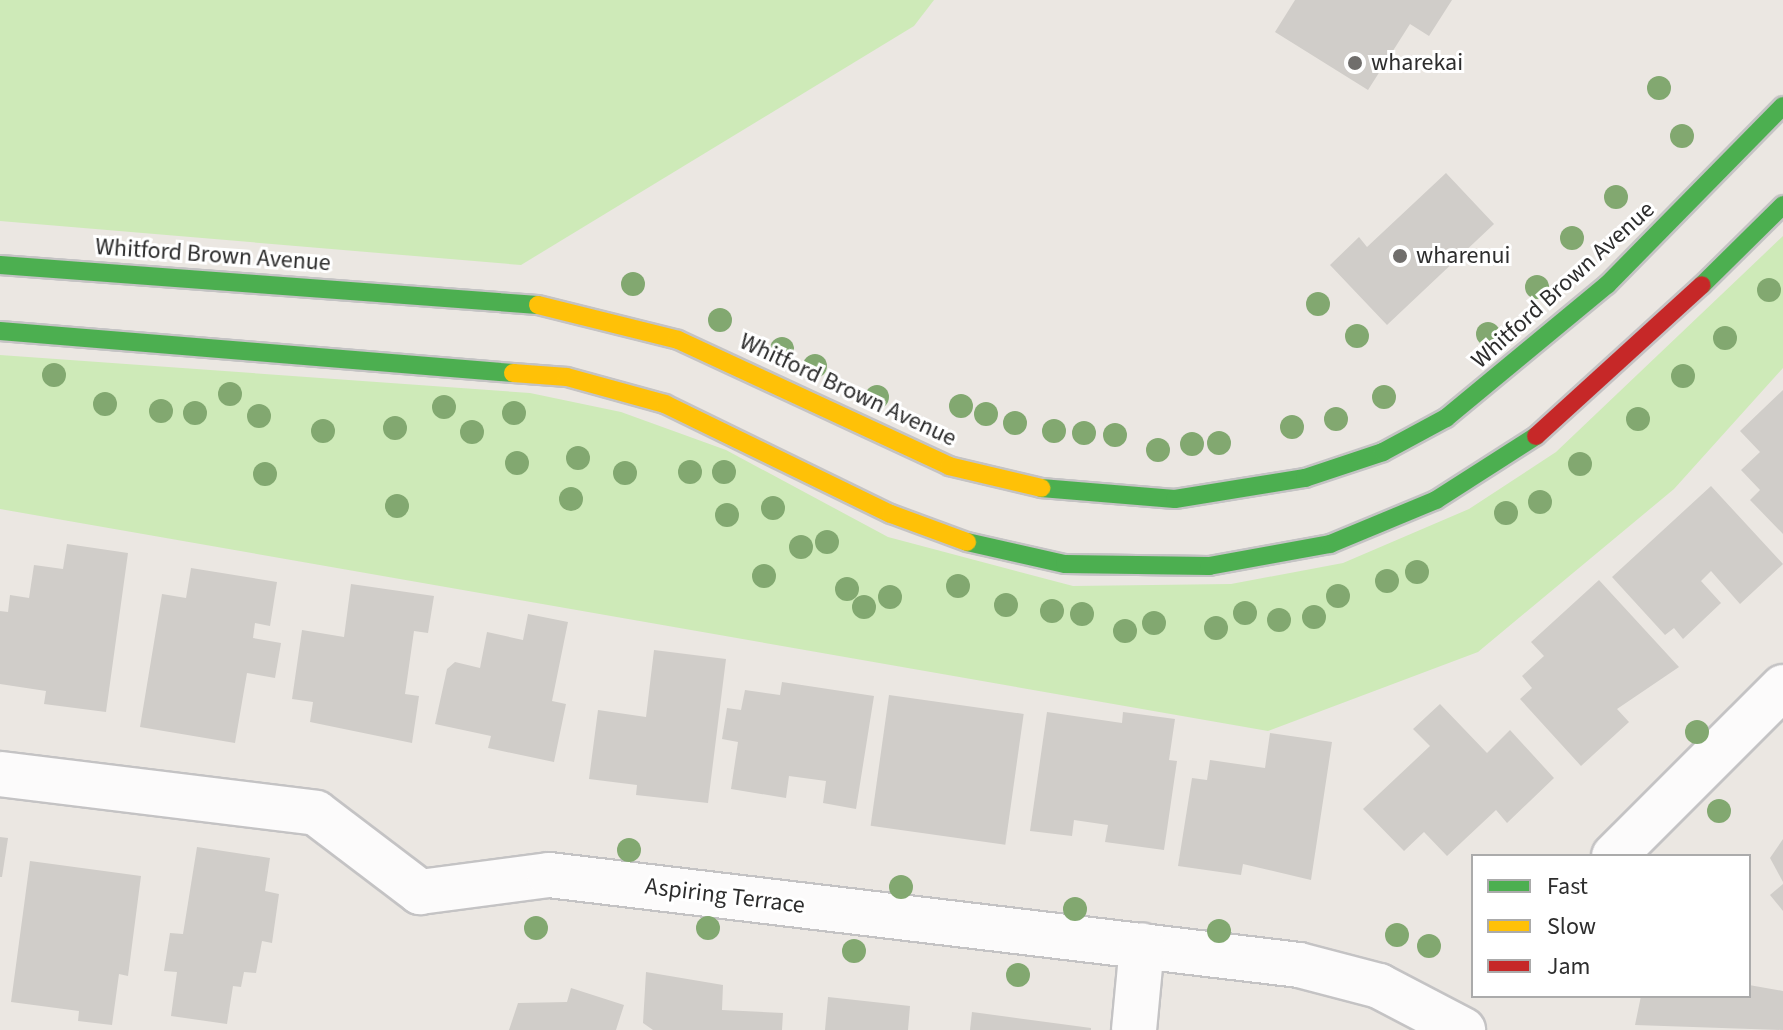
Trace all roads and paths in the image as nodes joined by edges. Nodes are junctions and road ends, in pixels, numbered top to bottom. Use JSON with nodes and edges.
{"nodes":[{"id":1,"x":1783,"y":106,"type":"edge"},
{"id":2,"x":1783,"y":205,"type":"edge"},
{"id":3,"x":0,"y":265,"type":"edge"},
{"id":4,"x":0,"y":331,"type":"edge"},
{"id":5,"x":1783,"y":687,"type":"edge"},
{"id":6,"x":0,"y":774,"type":"edge"},
{"id":7,"x":1616,"y":854,"type":"edge"},
{"id":8,"x":1142,"y":945,"type":"junction"},
{"id":9,"x":1462,"y":1015,"type":"edge"},
{"id":10,"x":1134,"y":1030,"type":"edge"}],
"edges":[{"from":1,"to":3,"type":"main road","name":"Whitford Brown Avenue"},
{"from":2,"to":4,"type":"main road"},
{"from":5,"to":7,"type":"street"},
{"from":6,"to":8,"type":"street","name":"Aspiring Terrace"},
{"from":8,"to":9,"type":"street","name":"Aspiring Terrace"},
{"from":8,"to":10,"type":"street"}]}
